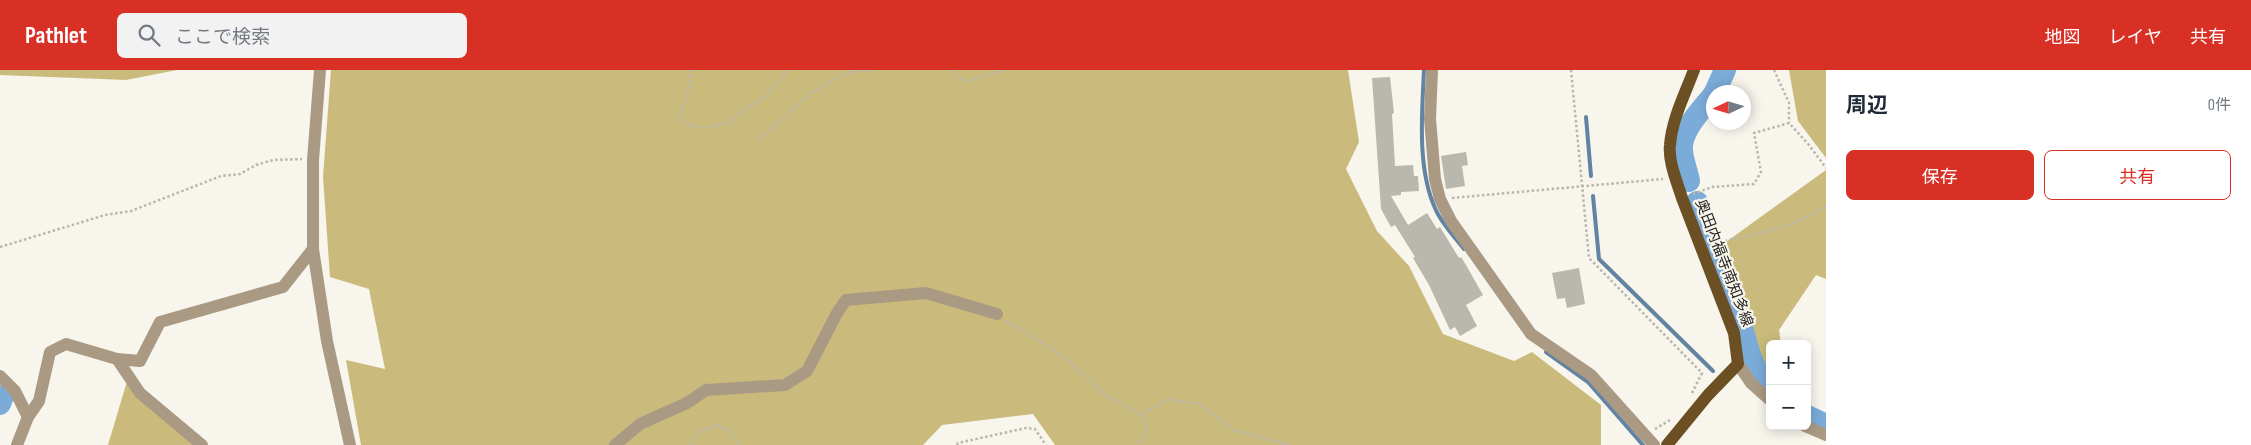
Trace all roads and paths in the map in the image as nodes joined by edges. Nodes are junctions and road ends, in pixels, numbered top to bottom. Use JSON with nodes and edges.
{"nodes":[{"id":1,"x":320,"y":70,"type":"edge"},
{"id":2,"x":690,"y":70,"type":"edge"},
{"id":3,"x":788,"y":70,"type":"edge"},
{"id":4,"x":874,"y":70,"type":"edge"},
{"id":5,"x":953,"y":70,"type":"edge"},
{"id":6,"x":1003,"y":70,"type":"edge"},
{"id":7,"x":1432,"y":70,"type":"edge"},
{"id":8,"x":1571,"y":70,"type":"edge"},
{"id":9,"x":1694,"y":70,"type":"edge"},
{"id":10,"x":1774,"y":70,"type":"edge"},
{"id":11,"x":1789,"y":123,"type":"junction"},
{"id":12,"x":762,"y":139,"type":"dead end"},
{"id":13,"x":313,"y":160,"type":"junction"},
{"id":14,"x":1826,"y":168,"type":"edge"},
{"id":15,"x":1676,"y":178,"type":"junction"},
{"id":16,"x":1581,"y":186,"type":"junction"},
{"id":17,"x":1682,"y":198,"type":"junction"},
{"id":18,"x":1440,"y":199,"type":"junction"},
{"id":19,"x":1826,"y":206,"type":"edge"},
{"id":20,"x":1720,"y":242,"type":"dead end"},
{"id":21,"x":0,"y":248,"type":"edge"},
{"id":22,"x":313,"y":249,"type":"junction"},
{"id":23,"x":997,"y":314,"type":"joint"},
{"id":24,"x":117,"y":359,"type":"junction"},
{"id":25,"x":1738,"y":364,"type":"junction"},
{"id":26,"x":0,"y":376,"type":"edge"},
{"id":27,"x":1766,"y":396,"type":"edge"},
{"id":28,"x":1691,"y":397,"type":"dead end"},
{"id":29,"x":1141,"y":415,"type":"junction"},
{"id":30,"x":28,"y":417,"type":"junction"},
{"id":31,"x":1673,"y":417,"type":"dead end"},
{"id":32,"x":1811,"y":429,"type":"edge"},
{"id":33,"x":1645,"y":434,"type":"junction"},
{"id":34,"x":1826,"y":435,"type":"edge"},
{"id":35,"x":17,"y":445,"type":"edge"},
{"id":36,"x":202,"y":445,"type":"edge"},
{"id":37,"x":350,"y":445,"type":"edge"},
{"id":38,"x":615,"y":445,"type":"edge"},
{"id":39,"x":691,"y":445,"type":"edge"},
{"id":40,"x":739,"y":445,"type":"edge"},
{"id":41,"x":956,"y":445,"type":"edge"},
{"id":42,"x":1046,"y":445,"type":"edge"},
{"id":43,"x":1138,"y":445,"type":"edge"},
{"id":44,"x":1289,"y":445,"type":"edge"},
{"id":45,"x":1654,"y":445,"type":"edge"},
{"id":46,"x":1667,"y":445,"type":"edge"}],
"edges":[{"from":1,"to":13,"type":"street"},
{"from":2,"to":3,"type":"path"},
{"from":4,"to":12,"type":"path"},
{"from":5,"to":6,"type":"path"},
{"from":7,"to":18,"type":"street"},
{"from":8,"to":16,"type":"path"},
{"from":9,"to":15,"type":"main road","name":"奥田内福寺南知多線"},
{"from":10,"to":11,"type":"path"},
{"from":11,"to":14,"type":"path"},
{"from":11,"to":17,"type":"path"},
{"from":13,"to":21,"type":"path"},
{"from":13,"to":22,"type":"street"},
{"from":15,"to":16,"type":"path"},
{"from":15,"to":17,"type":"main road","name":"奥田内福寺南知多線"},
{"from":16,"to":18,"type":"path"},
{"from":16,"to":28,"type":"path"},
{"from":17,"to":25,"type":"main road","name":"奥田内福寺南知多線"},
{"from":18,"to":33,"type":"street"},
{"from":19,"to":20,"type":"path"},
{"from":22,"to":24,"type":"street"},
{"from":22,"to":37,"type":"street"},
{"from":23,"to":29,"type":"path"},
{"from":23,"to":38,"type":"street"},
{"from":24,"to":30,"type":"street"},
{"from":24,"to":36,"type":"street"},
{"from":25,"to":27,"type":"street"},
{"from":25,"to":46,"type":"main road"},
{"from":26,"to":30,"type":"street"},
{"from":29,"to":43,"type":"path"},
{"from":29,"to":44,"type":"path"},
{"from":30,"to":35,"type":"street"},
{"from":31,"to":33,"type":"path"},
{"from":32,"to":34,"type":"street"},
{"from":33,"to":45,"type":"street"},
{"from":39,"to":40,"type":"path"},
{"from":41,"to":42,"type":"path"}]}
